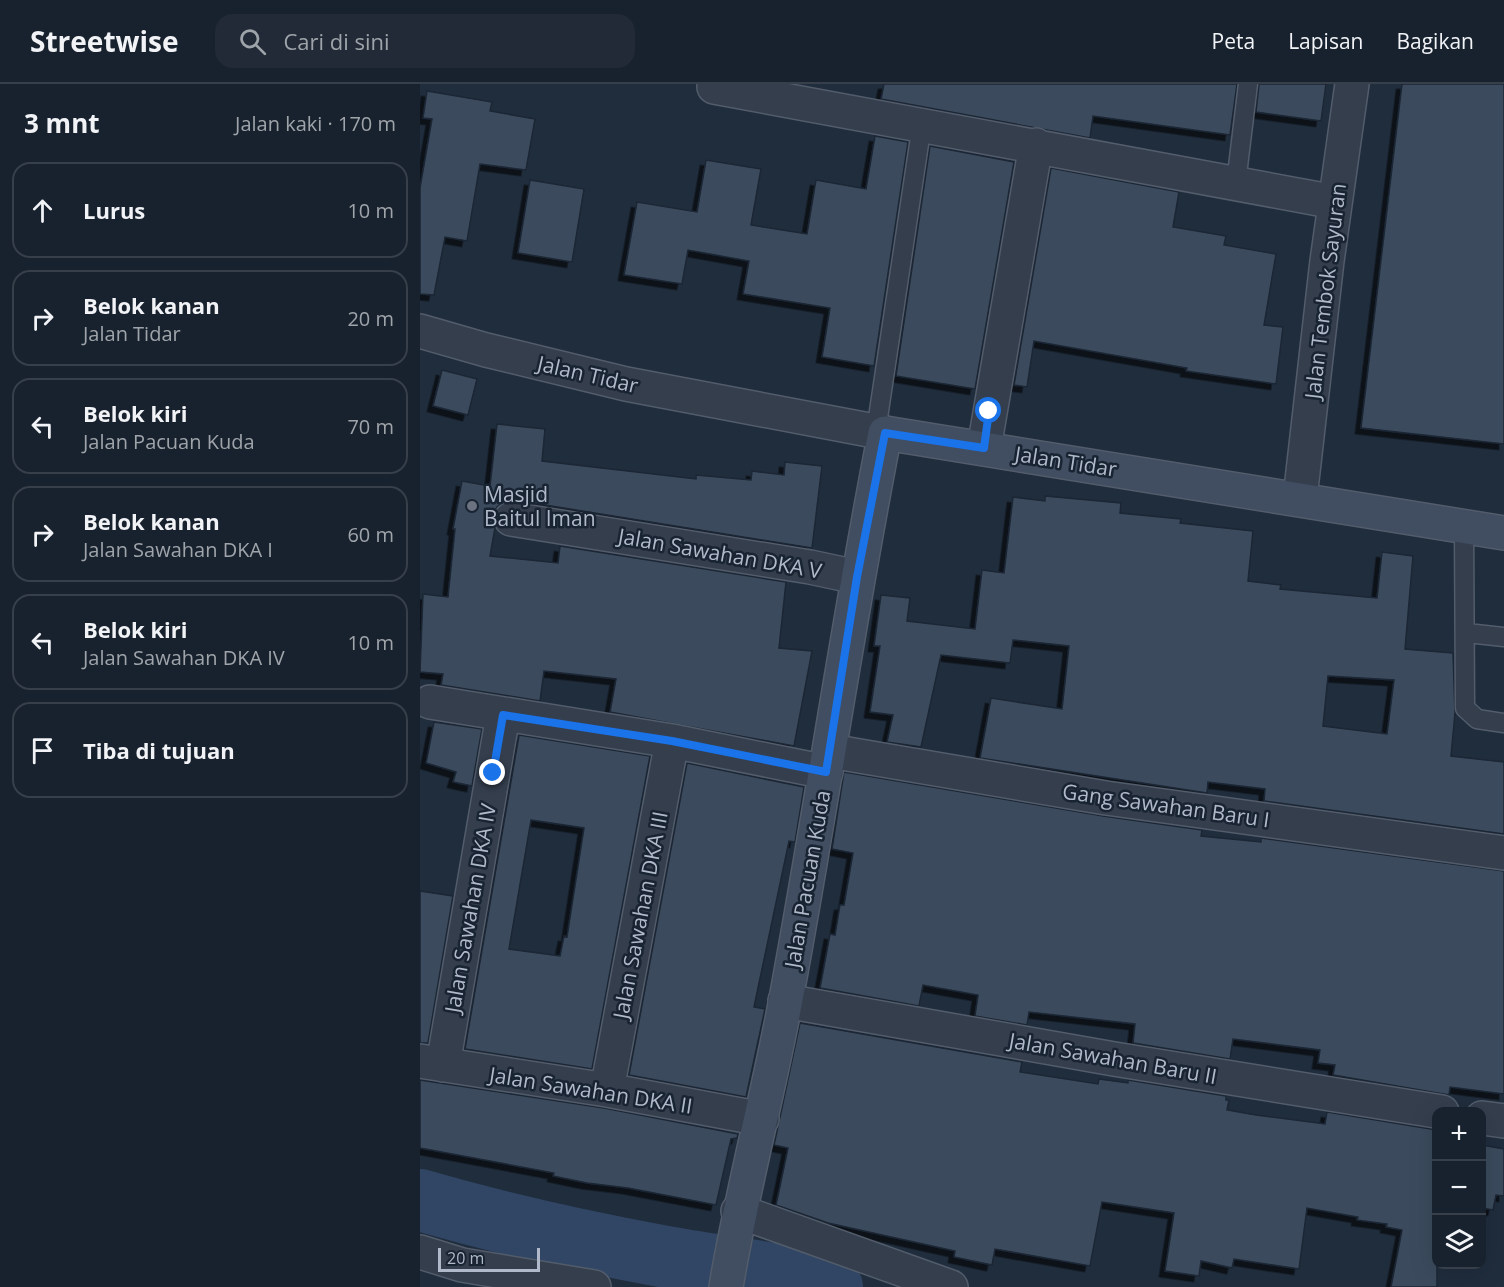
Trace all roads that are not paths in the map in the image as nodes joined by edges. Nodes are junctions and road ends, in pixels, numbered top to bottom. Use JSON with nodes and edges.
{"nodes":[{"id":1,"x":1248,"y":84,"type":"edge"},
{"id":2,"x":1352,"y":84,"type":"edge"},
{"id":3,"x":714,"y":87,"type":"dead end"},
{"id":4,"x":922,"y":124,"type":"junction"},
{"id":5,"x":1036,"y":145,"type":"junction"},
{"id":6,"x":1236,"y":183,"type":"junction"},
{"id":7,"x":1335,"y":202,"type":"junction"},
{"id":8,"x":420,"y":331,"type":"edge"},
{"id":9,"x":881,"y":432,"type":"junction"},
{"id":10,"x":984,"y":448,"type":"junction"},
{"id":11,"x":1300,"y":498,"type":"junction"},
{"id":12,"x":511,"y":519,"type":"dead end"},
{"id":13,"x":1464,"y":525,"type":"junction"},
{"id":14,"x":1504,"y":533,"type":"edge"},
{"id":15,"x":857,"y":577,"type":"junction"},
{"id":16,"x":1467,"y":633,"type":"junction"},
{"id":17,"x":1504,"y":637,"type":"edge"},
{"id":18,"x":430,"y":702,"type":"dead end"},
{"id":19,"x":503,"y":715,"type":"junction"},
{"id":20,"x":1504,"y":723,"type":"edge"},
{"id":21,"x":672,"y":741,"type":"junction"},
{"id":22,"x":828,"y":761,"type":"junction"},
{"id":23,"x":1504,"y":853,"type":"edge"},
{"id":24,"x":785,"y":1001,"type":"junction"},
{"id":25,"x":431,"y":1063,"type":"edge"},
{"id":26,"x":607,"y":1090,"type":"junction"},
{"id":27,"x":1432,"y":1110,"type":"edge"},
{"id":28,"x":762,"y":1119,"type":"junction"},
{"id":29,"x":1486,"y":1119,"type":"edge"},
{"id":30,"x":1504,"y":1121,"type":"edge"},
{"id":31,"x":738,"y":1211,"type":"junction"},
{"id":32,"x":420,"y":1252,"type":"edge"},
{"id":33,"x":461,"y":1276,"type":"edge"},
{"id":34,"x":594,"y":1287,"type":"edge"},
{"id":35,"x":726,"y":1287,"type":"edge"},
{"id":36,"x":951,"y":1287,"type":"edge"}],
"edges":[{"from":1,"to":6,"type":"lane"},
{"from":2,"to":7,"type":"street","name":"Jalan Tembok Sayuran"},
{"from":3,"to":4,"type":"street"},
{"from":4,"to":5,"type":"street"},
{"from":4,"to":9,"type":"lane"},
{"from":5,"to":6,"type":"street"},
{"from":5,"to":10,"type":"street"},
{"from":6,"to":7,"type":"street"},
{"from":7,"to":11,"type":"street","name":"Jalan Tembok Sayuran"},
{"from":8,"to":9,"type":"street","name":"Jalan Tidar"},
{"from":9,"to":10,"type":"street","name":"Jalan Tidar"},
{"from":9,"to":15,"type":"street","name":"Jalan Pacuan Kuda"},
{"from":10,"to":11,"type":"street","name":"Jalan Tidar"},
{"from":11,"to":13,"type":"street","name":"Jalan Tidar"},
{"from":12,"to":15,"type":"street","name":"Jalan Sawahan DKA V"},
{"from":13,"to":14,"type":"street","name":"Jalan Tidar"},
{"from":13,"to":16,"type":"lane"},
{"from":15,"to":22,"type":"street","name":"Jalan Pacuan Kuda"},
{"from":16,"to":17,"type":"lane"},
{"from":16,"to":20,"type":"lane"},
{"from":18,"to":19,"type":"street","name":"Gang Sawahan Baru I"},
{"from":19,"to":21,"type":"street","name":"Gang Sawahan Baru I"},
{"from":19,"to":25,"type":"street","name":"Jalan Sawahan DKA IV"},
{"from":21,"to":22,"type":"street","name":"Gang Sawahan Baru I"},
{"from":21,"to":26,"type":"street","name":"Jalan Sawahan DKA III"},
{"from":22,"to":23,"type":"street","name":"Gang Sawahan Baru I"},
{"from":22,"to":24,"type":"street","name":"Jalan Pacuan Kuda"},
{"from":24,"to":27,"type":"street","name":"Jalan Sawahan Baru II"},
{"from":24,"to":28,"type":"street","name":"Jalan Pacuan Kuda"},
{"from":25,"to":26,"type":"street","name":"Jalan Sawahan DKA II"},
{"from":26,"to":28,"type":"street","name":"Jalan Sawahan DKA II"},
{"from":28,"to":31,"type":"street","name":"Jalan Pacuan Kuda"},
{"from":29,"to":30,"type":"street"},
{"from":31,"to":35,"type":"street","name":"Jalan Pacuan Kuda"},
{"from":31,"to":36,"type":"street"},
{"from":32,"to":33,"type":"street"},
{"from":33,"to":34,"type":"street"}]}
